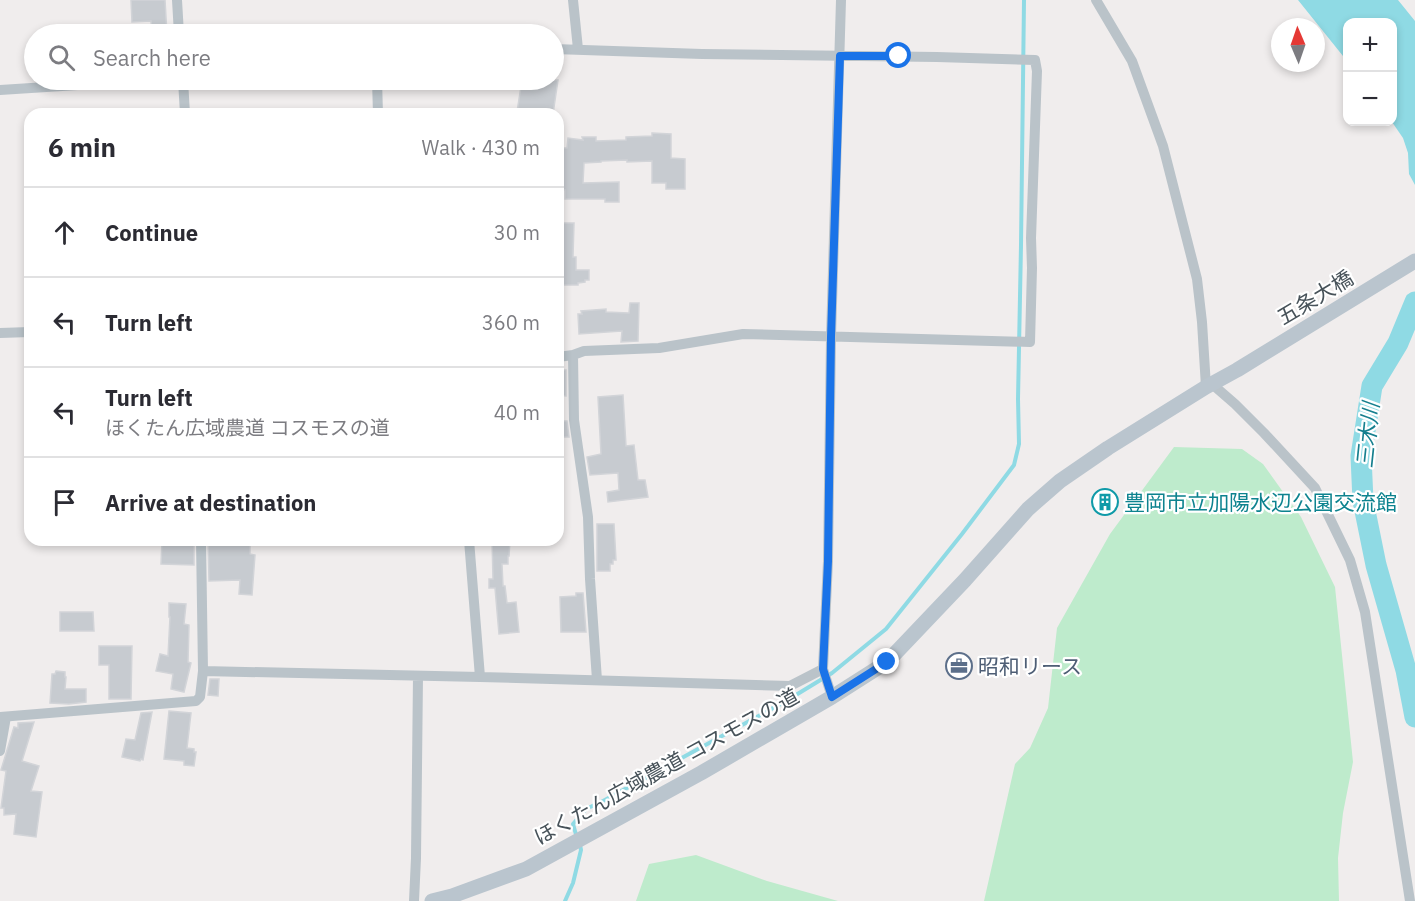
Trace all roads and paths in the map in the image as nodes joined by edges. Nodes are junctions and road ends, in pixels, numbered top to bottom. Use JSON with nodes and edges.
{"nodes":[{"id":1,"x":177,"y":0,"type":"edge"},
{"id":2,"x":573,"y":0,"type":"edge"},
{"id":3,"x":841,"y":0,"type":"edge"},
{"id":4,"x":1096,"y":0,"type":"edge"},
{"id":5,"x":178,"y":24,"type":"edge"},
{"id":6,"x":564,"y":49,"type":"edge"},
{"id":7,"x":578,"y":49,"type":"junction"},
{"id":8,"x":840,"y":56,"type":"junction"},
{"id":9,"x":24,"y":88,"type":"edge"},
{"id":10,"x":0,"y":90,"type":"edge"},
{"id":11,"x":184,"y":90,"type":"edge"},
{"id":12,"x":377,"y":90,"type":"edge"},
{"id":13,"x":185,"y":108,"type":"edge"},
{"id":14,"x":378,"y":108,"type":"edge"},
{"id":15,"x":1415,"y":261,"type":"edge"},
{"id":16,"x":24,"y":332,"type":"edge"},
{"id":17,"x":0,"y":333,"type":"edge"},
{"id":18,"x":831,"y":337,"type":"junction"},
{"id":19,"x":573,"y":355,"type":"junction"},
{"id":20,"x":564,"y":356,"type":"edge"},
{"id":21,"x":1237,"y":369,"type":"joint"},
{"id":22,"x":1209,"y":385,"type":"junction"},
{"id":23,"x":201,"y":546,"type":"edge"},
{"id":24,"x":469,"y":546,"type":"edge"},
{"id":25,"x":823,"y":669,"type":"junction"},
{"id":26,"x":203,"y":671,"type":"junction"},
{"id":27,"x":418,"y":676,"type":"junction"},
{"id":28,"x":480,"y":677,"type":"junction"},
{"id":29,"x":597,"y":680,"type":"junction"},
{"id":30,"x":832,"y":697,"type":"junction"},
{"id":31,"x":3,"y":717,"type":"edge"},
{"id":32,"x":0,"y":751,"type":"edge"},
{"id":33,"x":414,"y":901,"type":"edge"},
{"id":34,"x":432,"y":901,"type":"edge"},
{"id":35,"x":1410,"y":901,"type":"edge"}],
"edges":[{"from":1,"to":5,"type":"street"},
{"from":2,"to":7,"type":"street"},
{"from":3,"to":8,"type":"street"},
{"from":4,"to":22,"type":"street"},
{"from":6,"to":7,"type":"street"},
{"from":7,"to":8,"type":"street"},
{"from":8,"to":18,"type":"street"},
{"from":8,"to":18,"type":"street"},
{"from":9,"to":10,"type":"street"},
{"from":11,"to":13,"type":"street"},
{"from":12,"to":14,"type":"street"},
{"from":15,"to":21,"type":"street","name":"五条大橋"},
{"from":16,"to":17,"type":"street"},
{"from":18,"to":19,"type":"street"},
{"from":18,"to":25,"type":"street"},
{"from":19,"to":20,"type":"street"},
{"from":19,"to":29,"type":"street"},
{"from":21,"to":22,"type":"street","name":"ほくたん広域農道 コスモスの道"},
{"from":22,"to":30,"type":"street","name":"ほくたん広域農道 コスモスの道"},
{"from":22,"to":35,"type":"street"},
{"from":23,"to":26,"type":"street"},
{"from":24,"to":28,"type":"street"},
{"from":25,"to":29,"type":"street"},
{"from":25,"to":30,"type":"street"},
{"from":26,"to":27,"type":"street"},
{"from":26,"to":31,"type":"street"},
{"from":27,"to":28,"type":"street"},
{"from":27,"to":33,"type":"street"},
{"from":28,"to":29,"type":"street"},
{"from":30,"to":34,"type":"street","name":"ほくたん広域農道 コスモスの道"},
{"from":31,"to":32,"type":"street"}]}
